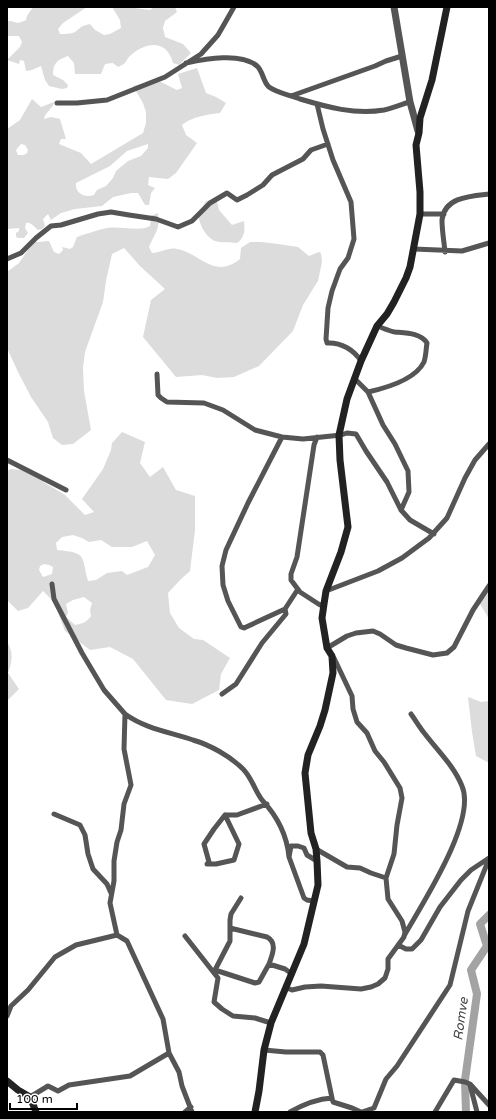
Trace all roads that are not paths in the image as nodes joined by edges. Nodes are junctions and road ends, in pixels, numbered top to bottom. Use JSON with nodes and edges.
{"nodes":[{"id":1,"x":234,"y":7,"type":"edge"},
{"id":2,"x":394,"y":7,"type":"edge"},
{"id":3,"x":447,"y":7,"type":"edge"},
{"id":4,"x":402,"y":56,"type":"junction"},
{"id":5,"x":186,"y":63,"type":"junction"},
{"id":6,"x":291,"y":96,"type":"junction"},
{"id":7,"x":410,"y":102,"type":"junction"},
{"id":8,"x":57,"y":103,"type":"dead end"},
{"id":9,"x":317,"y":104,"type":"junction"},
{"id":10,"x":419,"y":133,"type":"junction"},
{"id":11,"x":328,"y":144,"type":"junction"},
{"id":12,"x":489,"y":194,"type":"edge"},
{"id":13,"x":420,"y":214,"type":"junction"},
{"id":14,"x":444,"y":214,"type":"junction"},
{"id":15,"x":489,"y":243,"type":"edge"},
{"id":16,"x":414,"y":249,"type":"junction"},
{"id":17,"x":445,"y":252,"type":"junction"},
{"id":18,"x":7,"y":259,"type":"edge"},
{"id":19,"x":377,"y":326,"type":"junction"},
{"id":20,"x":361,"y":361,"type":"junction"},
{"id":21,"x":157,"y":374,"type":"dead end"},
{"id":22,"x":355,"y":379,"type":"junction"},
{"id":23,"x":368,"y":392,"type":"junction"},
{"id":24,"x":339,"y":435,"type":"junction"},
{"id":25,"x":317,"y":437,"type":"junction"},
{"id":26,"x":282,"y":438,"type":"junction"},
{"id":27,"x":489,"y":444,"type":"edge"},
{"id":28,"x":7,"y":460,"type":"edge"},
{"id":29,"x":66,"y":490,"type":"dead end"},
{"id":30,"x":402,"y":510,"type":"junction"},
{"id":31,"x":434,"y":534,"type":"junction"},
{"id":32,"x":52,"y":584,"type":"dead end"},
{"id":33,"x":489,"y":586,"type":"edge"},
{"id":34,"x":298,"y":590,"type":"junction"},
{"id":35,"x":326,"y":591,"type":"junction"},
{"id":36,"x":324,"y":604,"type":"junction"},
{"id":37,"x":285,"y":609,"type":"junction"},
{"id":38,"x":327,"y":648,"type":"junction"},
{"id":39,"x":332,"y":656,"type":"junction"},
{"id":40,"x":222,"y":694,"type":"dead end"},
{"id":41,"x":125,"y":714,"type":"junction"},
{"id":42,"x":412,"y":714,"type":"dead end"},
{"id":43,"x":267,"y":804,"type":"junction"},
{"id":44,"x":54,"y":814,"type":"dead end"},
{"id":45,"x":225,"y":815,"type":"junction"},
{"id":46,"x":316,"y":849,"type":"junction"},
{"id":47,"x":288,"y":857,"type":"junction"},
{"id":48,"x":489,"y":858,"type":"edge"},
{"id":49,"x":317,"y":862,"type":"junction"},
{"id":50,"x":386,"y":878,"type":"junction"},
{"id":51,"x":111,"y":894,"type":"junction"},
{"id":52,"x":241,"y":898,"type":"dead end"},
{"id":53,"x":313,"y":901,"type":"junction"},
{"id":54,"x":230,"y":928,"type":"junction"},
{"id":55,"x":117,"y":935,"type":"junction"},
{"id":56,"x":185,"y":936,"type":"dead end"},
{"id":57,"x":404,"y":936,"type":"junction"},
{"id":58,"x":398,"y":945,"type":"junction"},
{"id":59,"x":269,"y":964,"type":"junction"},
{"id":60,"x":215,"y":970,"type":"junction"},
{"id":61,"x":292,"y":974,"type":"junction"},
{"id":62,"x":218,"y":978,"type":"junction"},
{"id":63,"x":287,"y":988,"type":"junction"},
{"id":64,"x":7,"y":1016,"type":"edge"},
{"id":65,"x":271,"y":1023,"type":"junction"},
{"id":66,"x":264,"y":1050,"type":"junction"},
{"id":67,"x":169,"y":1053,"type":"junction"},
{"id":68,"x":7,"y":1081,"type":"edge"},
{"id":69,"x":470,"y":1084,"type":"junction"},
{"id":70,"x":30,"y":1097,"type":"junction"},
{"id":71,"x":332,"y":1098,"type":"junction"},
{"id":72,"x":489,"y":1105,"type":"edge"},
{"id":73,"x":192,"y":1110,"type":"edge"},
{"id":74,"x":36,"y":1112,"type":"edge"},
{"id":75,"x":185,"y":1112,"type":"edge"},
{"id":76,"x":255,"y":1112,"type":"edge"},
{"id":77,"x":290,"y":1112,"type":"edge"},
{"id":78,"x":361,"y":1112,"type":"edge"},
{"id":79,"x":435,"y":1112,"type":"edge"},
{"id":80,"x":477,"y":1112,"type":"edge"}],
"edges":[{"from":1,"to":5,"type":"street"},
{"from":2,"to":4,"type":"street"},
{"from":3,"to":10,"type":"main road"},
{"from":4,"to":6,"type":"street"},
{"from":4,"to":7,"type":"street"},
{"from":5,"to":6,"type":"street"},
{"from":5,"to":8,"type":"street"},
{"from":6,"to":9,"type":"street"},
{"from":7,"to":9,"type":"street"},
{"from":7,"to":10,"type":"street"},
{"from":9,"to":11,"type":"street"},
{"from":10,"to":13,"type":"main road"},
{"from":11,"to":18,"type":"street"},
{"from":11,"to":20,"type":"street"},
{"from":12,"to":14,"type":"street"},
{"from":13,"to":14,"type":"street"},
{"from":13,"to":16,"type":"main road"},
{"from":14,"to":17,"type":"street"},
{"from":15,"to":17,"type":"street"},
{"from":16,"to":17,"type":"street"},
{"from":16,"to":19,"type":"main road"},
{"from":19,"to":20,"type":"main road"},
{"from":19,"to":23,"type":"street"},
{"from":20,"to":22,"type":"main road"},
{"from":21,"to":26,"type":"street"},
{"from":22,"to":23,"type":"street"},
{"from":22,"to":24,"type":"main road"},
{"from":23,"to":30,"type":"street"},
{"from":24,"to":25,"type":"street"},
{"from":24,"to":30,"type":"street"},
{"from":24,"to":35,"type":"main road"},
{"from":25,"to":26,"type":"street"},
{"from":25,"to":34,"type":"street"},
{"from":26,"to":37,"type":"street"},
{"from":27,"to":31,"type":"street"},
{"from":28,"to":29,"type":"street"},
{"from":30,"to":31,"type":"street"},
{"from":31,"to":35,"type":"street"},
{"from":32,"to":41,"type":"street"},
{"from":33,"to":38,"type":"street"},
{"from":34,"to":36,"type":"street"},
{"from":34,"to":37,"type":"street"},
{"from":35,"to":36,"type":"main road"},
{"from":36,"to":38,"type":"main road"},
{"from":37,"to":40,"type":"street"},
{"from":38,"to":39,"type":"main road"},
{"from":39,"to":46,"type":"main road"},
{"from":39,"to":50,"type":"street"},
{"from":41,"to":43,"type":"street"},
{"from":41,"to":51,"type":"street"},
{"from":42,"to":57,"type":"street"},
{"from":43,"to":45,"type":"street"},
{"from":43,"to":47,"type":"street"},
{"from":44,"to":51,"type":"street"},
{"from":45,"to":45,"type":"street"},
{"from":46,"to":49,"type":"main road"},
{"from":46,"to":50,"type":"street"},
{"from":47,"to":49,"type":"street"},
{"from":47,"to":53,"type":"street"},
{"from":48,"to":58,"type":"street"},
{"from":48,"to":78,"type":"street"},
{"from":49,"to":53,"type":"main road"},
{"from":50,"to":57,"type":"street"},
{"from":51,"to":55,"type":"street"},
{"from":52,"to":54,"type":"street"},
{"from":53,"to":61,"type":"main road"},
{"from":54,"to":59,"type":"street"},
{"from":54,"to":60,"type":"street"},
{"from":55,"to":64,"type":"street"},
{"from":55,"to":67,"type":"street"},
{"from":56,"to":62,"type":"street"},
{"from":57,"to":58,"type":"street"},
{"from":58,"to":63,"type":"street"},
{"from":59,"to":60,"type":"street"},
{"from":59,"to":61,"type":"street"},
{"from":60,"to":62,"type":"street"},
{"from":61,"to":63,"type":"main road"},
{"from":62,"to":65,"type":"street"},
{"from":63,"to":65,"type":"main road"},
{"from":65,"to":66,"type":"main road"},
{"from":66,"to":71,"type":"street"},
{"from":66,"to":76,"type":"main road"},
{"from":67,"to":70,"type":"street"},
{"from":67,"to":73,"type":"street"},
{"from":68,"to":70,"type":"main road"},
{"from":69,"to":72,"type":"street"},
{"from":69,"to":79,"type":"street"},
{"from":69,"to":80,"type":"street"},
{"from":70,"to":74,"type":"main road"},
{"from":71,"to":77,"type":"street"},
{"from":71,"to":78,"type":"street"},
{"from":73,"to":75,"type":"street"}]}
